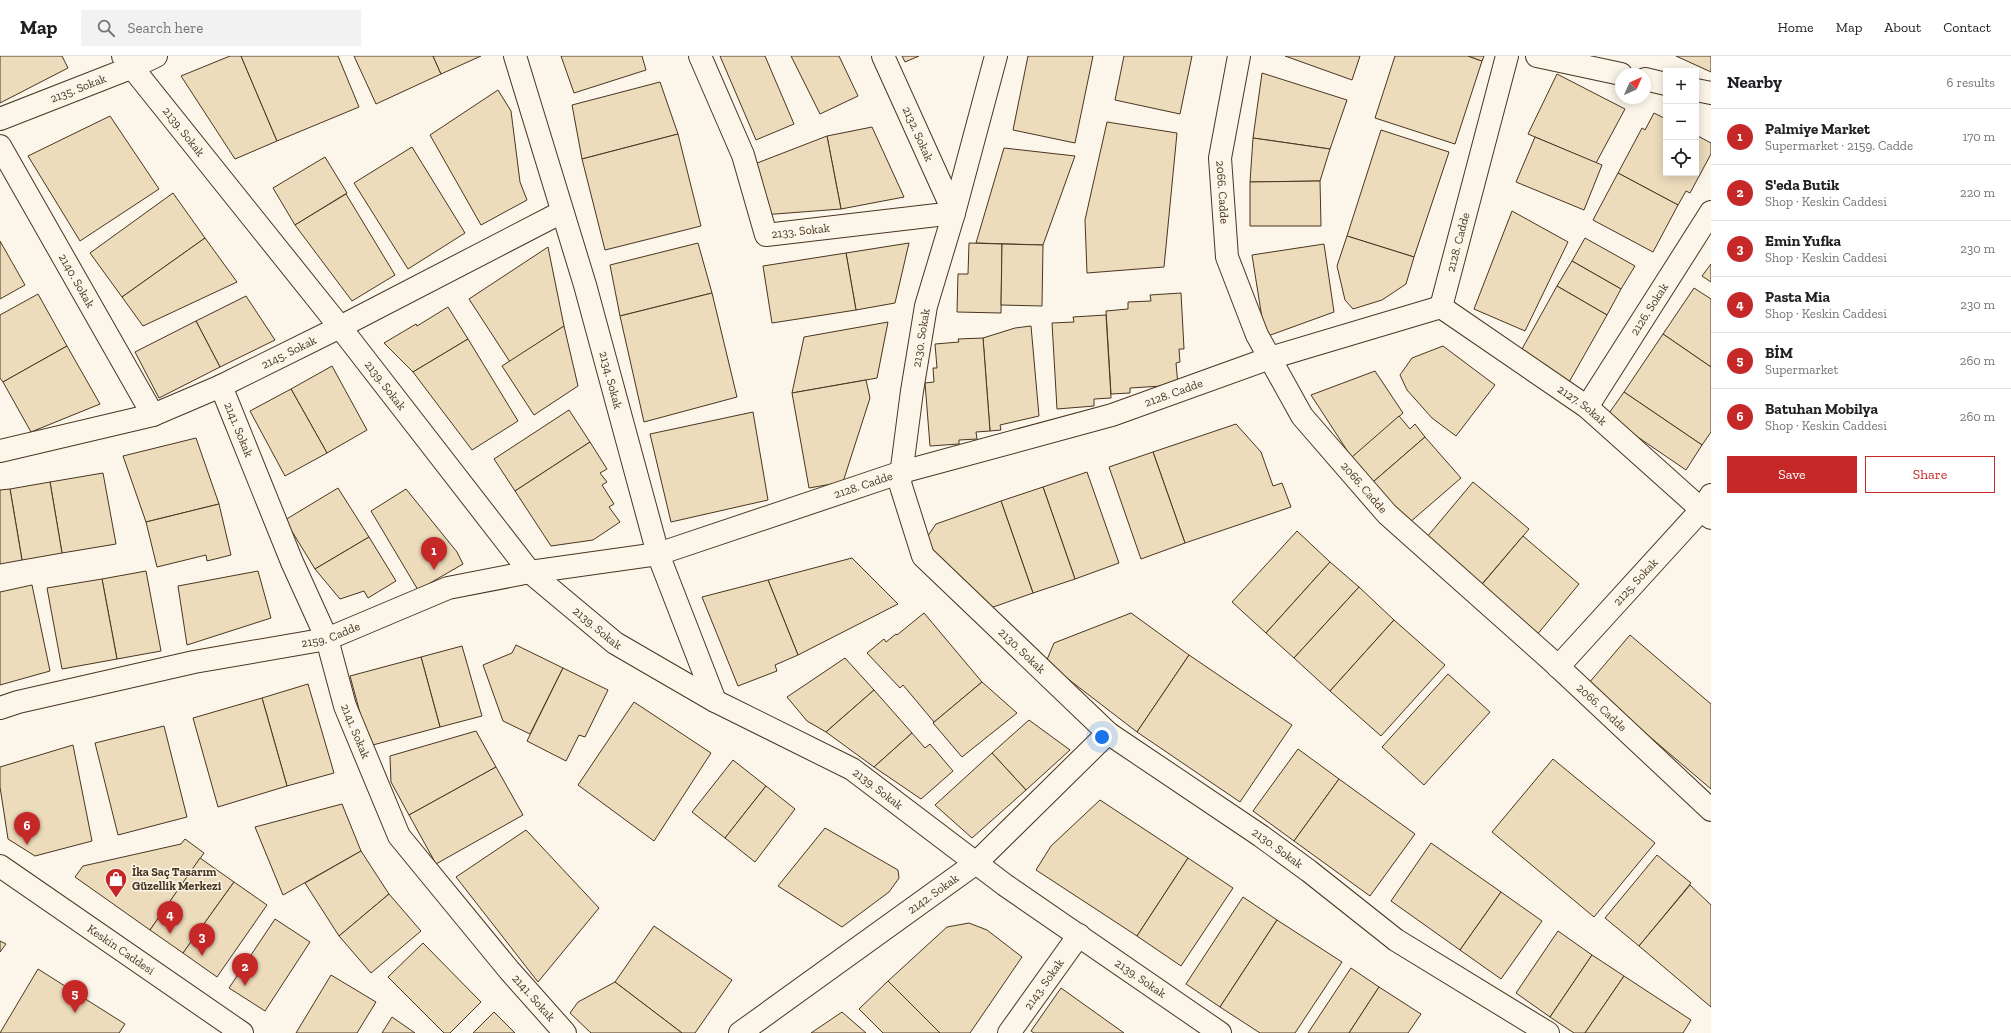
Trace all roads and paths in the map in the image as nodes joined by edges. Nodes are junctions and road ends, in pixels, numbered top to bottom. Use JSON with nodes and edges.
{"nodes":[{"id":1,"x":156,"y":56,"type":"edge"},
{"id":2,"x":515,"y":56,"type":"edge"},
{"id":3,"x":700,"y":56,"type":"edge"},
{"id":4,"x":883,"y":56,"type":"edge"},
{"id":5,"x":996,"y":56,"type":"edge"},
{"id":6,"x":1238,"y":56,"type":"edge"},
{"id":7,"x":1507,"y":56,"type":"edge"},
{"id":8,"x":1537,"y":56,"type":"edge"},
{"id":9,"x":128,"y":62,"type":"edge"},
{"id":10,"x":1615,"y":73,"type":"edge"},
{"id":11,"x":1651,"y":80,"type":"edge"},
{"id":12,"x":1663,"y":83,"type":"edge"},
{"id":13,"x":1699,"y":91,"type":"edge"},
{"id":14,"x":1711,"y":94,"type":"edge"},
{"id":15,"x":0,"y":119,"type":"edge"},
{"id":16,"x":0,"y":146,"type":"edge"},
{"id":17,"x":562,"y":212,"type":"junction"},
{"id":18,"x":1711,"y":212,"type":"edge"},
{"id":19,"x":954,"y":213,"type":"junction"},
{"id":20,"x":1441,"y":307,"type":"junction"},
{"id":21,"x":340,"y":328,"type":"junction"},
{"id":22,"x":1270,"y":358,"type":"junction"},
{"id":23,"x":221,"y":386,"type":"junction"},
{"id":24,"x":1587,"y":407,"type":"junction"},
{"id":25,"x":153,"y":415,"type":"junction"},
{"id":26,"x":0,"y":451,"type":"edge"},
{"id":27,"x":902,"y":472,"type":"junction"},
{"id":28,"x":1708,"y":507,"type":"edge"},
{"id":29,"x":658,"y":554,"type":"junction"},
{"id":30,"x":530,"y":572,"type":"junction"},
{"id":31,"x":327,"y":639,"type":"junction"},
{"id":32,"x":1558,"y":667,"type":"junction"},
{"id":33,"x":715,"y":701,"type":"junction"},
{"id":34,"x":0,"y":708,"type":"edge"},
{"id":35,"x":1108,"y":733,"type":"junction"},
{"id":36,"x":1711,"y":810,"type":"edge"},
{"id":37,"x":976,"y":863,"type":"junction"},
{"id":38,"x":0,"y":866,"type":"edge"},
{"id":39,"x":1079,"y":935,"type":"junction"},
{"id":40,"x":242,"y":1033,"type":"edge"},
{"id":41,"x":565,"y":1033,"type":"edge"},
{"id":42,"x":740,"y":1033,"type":"edge"},
{"id":43,"x":1009,"y":1033,"type":"edge"},
{"id":44,"x":1220,"y":1033,"type":"edge"},
{"id":45,"x":1548,"y":1033,"type":"edge"}],
"edges":[{"from":1,"to":9,"type":"street","name":"2135. Sokak"},
{"from":2,"to":17,"type":"street","name":"2134. Sokak"},
{"from":3,"to":19,"type":"street","name":"2133. Sokak"},
{"from":4,"to":19,"type":"street","name":"2132. Sokak"},
{"from":5,"to":19,"type":"street","name":"2130. Sokak"},
{"from":6,"to":22,"type":"street","name":"2066. Cadde"},
{"from":7,"to":20,"type":"street","name":"2128. Cadde"},
{"from":8,"to":10,"type":"street"},
{"from":9,"to":15,"type":"street","name":"2135. Sokak"},
{"from":9,"to":21,"type":"street","name":"2139. Sokak"},
{"from":11,"to":12,"type":"street"},
{"from":13,"to":14,"type":"street"},
{"from":16,"to":25,"type":"street","name":"2140. Sokak"},
{"from":17,"to":21,"type":"street","name":"2145. Sokak"},
{"from":17,"to":29,"type":"street","name":"2134. Sokak"},
{"from":18,"to":24,"type":"street","name":"2126. Sokak"},
{"from":19,"to":27,"type":"street","name":"2130. Sokak"},
{"from":20,"to":22,"type":"street","name":"2128. Cadde"},
{"from":20,"to":24,"type":"street","name":"2127. Sokak"},
{"from":21,"to":23,"type":"street","name":"2145. Sokak"},
{"from":21,"to":30,"type":"street","name":"2139. Sokak"},
{"from":22,"to":27,"type":"street","name":"2128. Cadde"},
{"from":22,"to":32,"type":"street","name":"2066. Cadde"},
{"from":23,"to":25,"type":"street","name":"2145. Sokak"},
{"from":23,"to":31,"type":"street","name":"2141. Sokak"},
{"from":24,"to":28,"type":"street","name":"2127. Sokak"},
{"from":25,"to":26,"type":"street","name":"2145. Sokak"},
{"from":27,"to":29,"type":"street","name":"2128. Cadde"},
{"from":27,"to":35,"type":"street","name":"2130. Sokak"},
{"from":28,"to":32,"type":"street","name":"2125. Sokak"},
{"from":29,"to":30,"type":"street","name":"2159. Cadde"},
{"from":29,"to":33,"type":"street","name":"2134. Sokak"},
{"from":30,"to":31,"type":"street","name":"2159. Cadde"},
{"from":30,"to":33,"type":"street","name":"2139. Sokak"},
{"from":31,"to":34,"type":"street","name":"2159. Cadde"},
{"from":31,"to":41,"type":"street","name":"2141. Sokak"},
{"from":32,"to":36,"type":"street","name":"2066. Cadde"},
{"from":33,"to":37,"type":"street","name":"2139. Sokak"},
{"from":35,"to":37,"type":"street","name":"2142. Sokak"},
{"from":35,"to":45,"type":"street","name":"2130. Sokak"},
{"from":37,"to":39,"type":"street","name":"2139. Sokak"},
{"from":37,"to":42,"type":"street","name":"2142. Sokak"},
{"from":38,"to":40,"type":"street","name":"Keskin Caddesi"},
{"from":39,"to":43,"type":"street","name":"2143. Sokak"},
{"from":39,"to":44,"type":"street","name":"2139. Sokak"}]}
